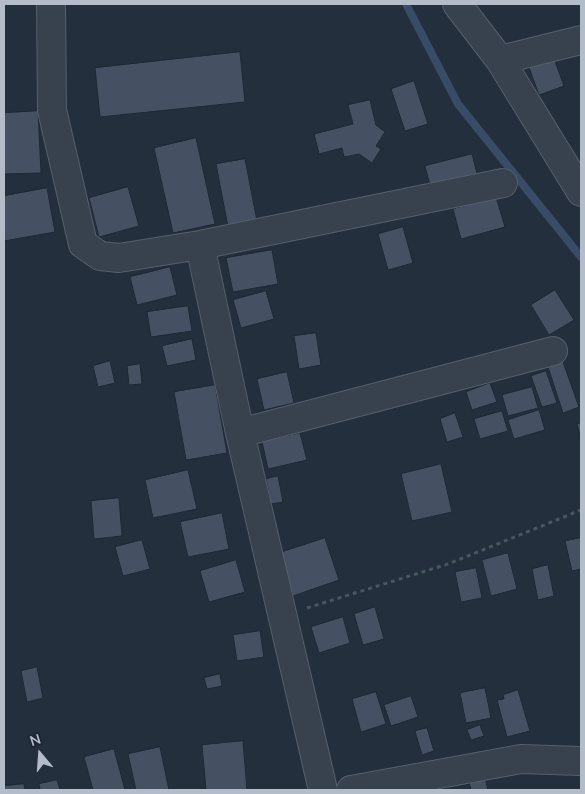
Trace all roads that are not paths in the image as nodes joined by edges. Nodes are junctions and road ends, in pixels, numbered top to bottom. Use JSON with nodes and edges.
{"nodes":[{"id":1,"x":51,"y":4,"type":"edge"},
{"id":2,"x":457,"y":4,"type":"edge"},
{"id":3,"x":581,"y":40,"type":"edge"},
{"id":4,"x":500,"y":60,"type":"junction"},
{"id":5,"x":503,"y":182,"type":"dead end"},
{"id":6,"x":581,"y":192,"type":"edge"},
{"id":7,"x":200,"y":245,"type":"junction"},
{"id":8,"x":553,"y":351,"type":"dead end"},
{"id":9,"x":240,"y":433,"type":"junction"},
{"id":10,"x":581,"y":761,"type":"edge"},
{"id":11,"x":383,"y":788,"type":"edge"},
{"id":12,"x":323,"y":790,"type":"edge"},
{"id":13,"x":351,"y":790,"type":"edge"}],
"edges":[{"from":1,"to":7,"type":"street"},
{"from":2,"to":4,"type":"street"},
{"from":3,"to":4,"type":"street"},
{"from":4,"to":6,"type":"street"},
{"from":5,"to":7,"type":"street"},
{"from":7,"to":9,"type":"street"},
{"from":8,"to":9,"type":"street"},
{"from":9,"to":12,"type":"street"},
{"from":10,"to":11,"type":"street"},
{"from":11,"to":13,"type":"street"}]}
